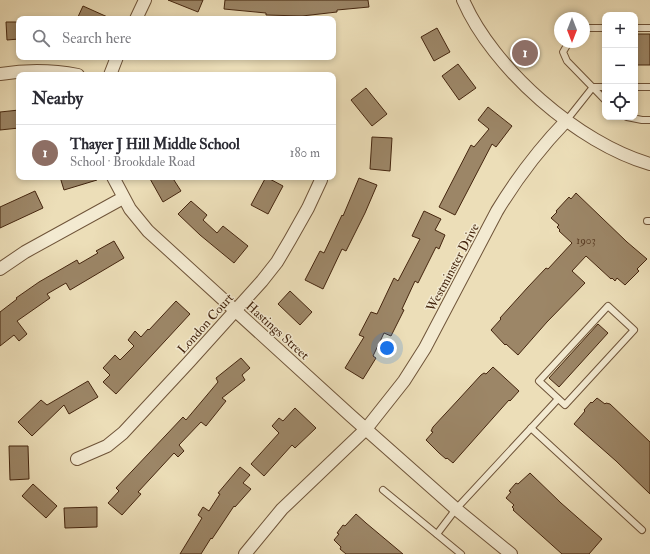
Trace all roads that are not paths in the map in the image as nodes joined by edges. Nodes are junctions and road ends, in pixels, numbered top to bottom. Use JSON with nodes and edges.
{"nodes":[{"id":1,"x":145,"y":0,"type":"edge"},
{"id":2,"x":463,"y":0,"type":"edge"},
{"id":3,"x":137,"y":16,"type":"edge"},
{"id":4,"x":590,"y":28,"type":"edge"},
{"id":5,"x":602,"y":28,"type":"edge"},
{"id":6,"x":638,"y":28,"type":"edge"},
{"id":7,"x":650,"y":28,"type":"edge"},
{"id":8,"x":565,"y":48,"type":"edge"},
{"id":9,"x":116,"y":60,"type":"edge"},
{"id":10,"x":16,"y":72,"type":"edge"},
{"id":11,"x":20,"y":72,"type":"edge"},
{"id":12,"x":58,"y":72,"type":"edge"},
{"id":13,"x":111,"y":72,"type":"edge"},
{"id":14,"x":0,"y":74,"type":"edge"},
{"id":15,"x":602,"y":87,"type":"edge"},
{"id":16,"x":638,"y":87,"type":"edge"},
{"id":17,"x":650,"y":87,"type":"edge"},
{"id":18,"x":593,"y":88,"type":"junction"},
{"id":19,"x":602,"y":97,"type":"edge"},
{"id":20,"x":638,"y":119,"type":"edge"},
{"id":21,"x":650,"y":120,"type":"edge"},
{"id":22,"x":566,"y":121,"type":"junction"},
{"id":23,"x":650,"y":164,"type":"edge"},
{"id":24,"x":114,"y":180,"type":"edge"},
{"id":25,"x":321,"y":180,"type":"edge"},
{"id":26,"x":123,"y":198,"type":"junction"},
{"id":27,"x":0,"y":268,"type":"edge"},
{"id":28,"x":235,"y":310,"type":"junction"},
{"id":29,"x":558,"y":398,"type":"junction"},
{"id":30,"x":531,"y":428,"type":"junction"},
{"id":31,"x":366,"y":429,"type":"junction"},
{"id":32,"x":77,"y":459,"type":"dead end"},
{"id":33,"x":383,"y":490,"type":"dead end"},
{"id":34,"x":456,"y":509,"type":"junction"},
{"id":35,"x":642,"y":530,"type":"dead end"},
{"id":36,"x":437,"y":534,"type":"junction"},
{"id":37,"x":245,"y":554,"type":"edge"},
{"id":38,"x":461,"y":554,"type":"edge"},
{"id":39,"x":511,"y":554,"type":"edge"}],
"edges":[{"from":1,"to":3,"type":"street"},
{"from":2,"to":22,"type":"street"},
{"from":4,"to":5,"type":"lane"},
{"from":6,"to":7,"type":"lane"},
{"from":8,"to":18,"type":"lane"},
{"from":9,"to":13,"type":"street"},
{"from":10,"to":14,"type":"street"},
{"from":11,"to":12,"type":"street"},
{"from":15,"to":18,"type":"lane"},
{"from":16,"to":17,"type":"lane"},
{"from":18,"to":19,"type":"lane"},
{"from":18,"to":22,"type":"lane"},
{"from":20,"to":21,"type":"lane"},
{"from":22,"to":23,"type":"street"},
{"from":22,"to":31,"type":"street","name":"Westminster Drive"},
{"from":24,"to":26,"type":"street","name":"Hastings Street"},
{"from":25,"to":28,"type":"street","name":"London Court"},
{"from":26,"to":27,"type":"street"},
{"from":26,"to":28,"type":"street","name":"Hastings Street"},
{"from":28,"to":31,"type":"street","name":"Hastings Street"},
{"from":28,"to":32,"type":"street","name":"London Court"},
{"from":29,"to":29,"type":"lane"},
{"from":29,"to":30,"type":"lane"},
{"from":30,"to":34,"type":"lane"},
{"from":30,"to":35,"type":"lane"},
{"from":31,"to":34,"type":"street"},
{"from":31,"to":37,"type":"street","name":"Westminster Drive"},
{"from":33,"to":36,"type":"lane"},
{"from":34,"to":36,"type":"lane"},
{"from":34,"to":39,"type":"street"},
{"from":36,"to":38,"type":"lane"}]}
